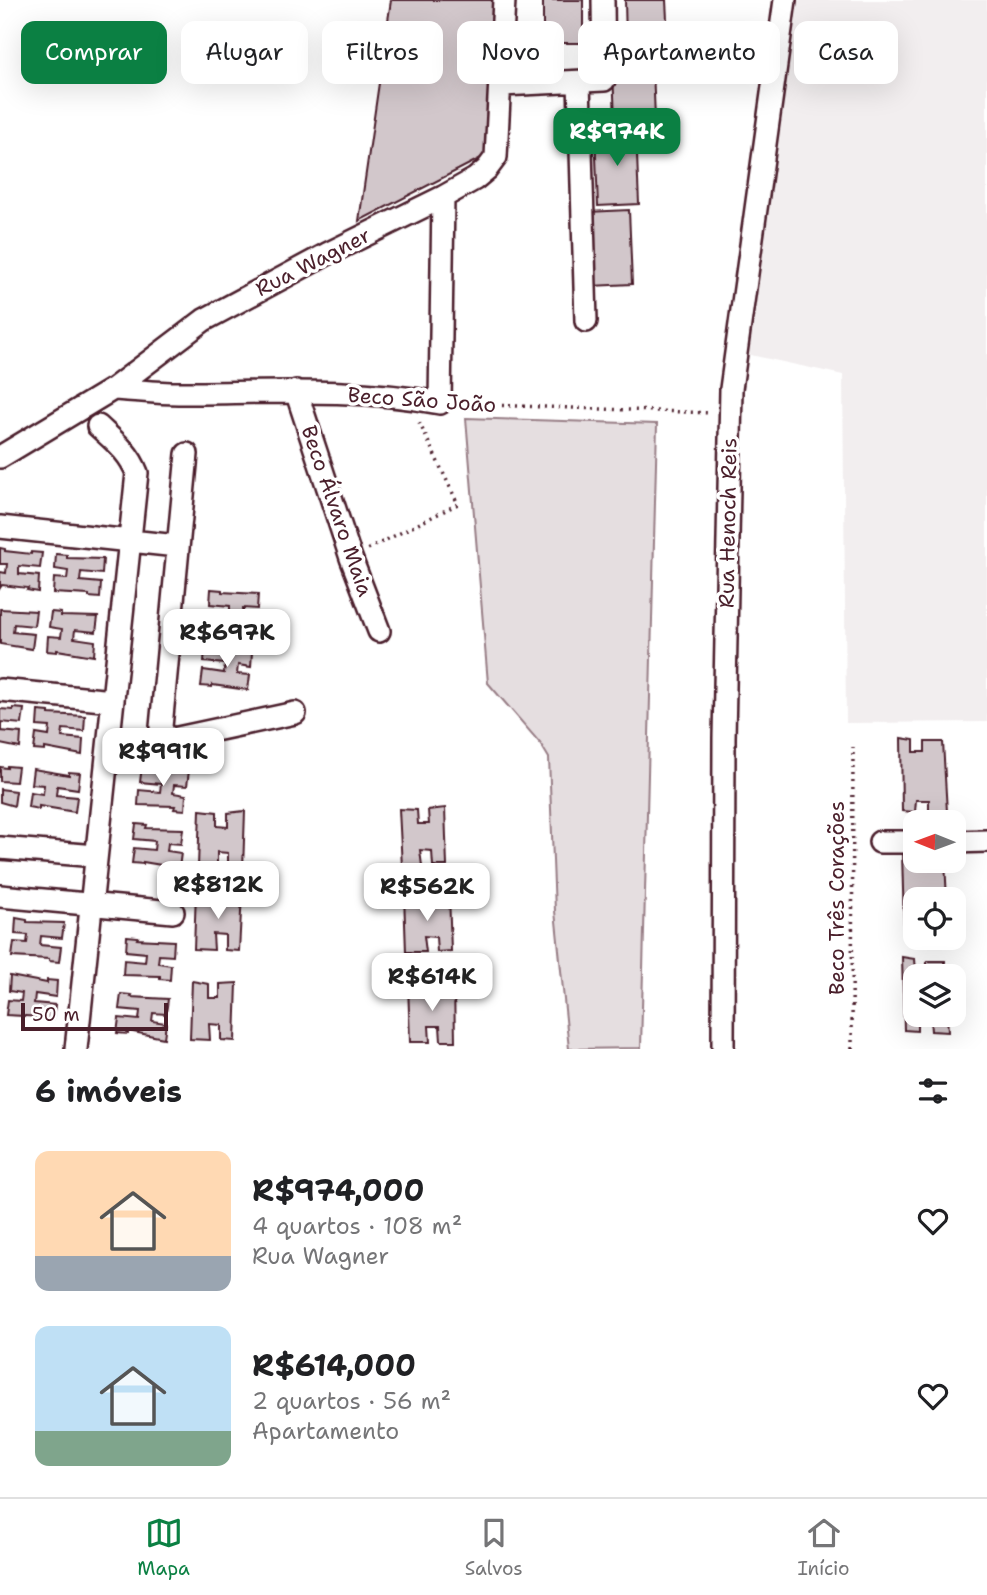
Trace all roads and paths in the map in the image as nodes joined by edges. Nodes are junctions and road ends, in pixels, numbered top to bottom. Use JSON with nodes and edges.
{"nodes":[{"id":1,"x":504,"y":0,"type":"edge"},
{"id":2,"x":603,"y":0,"type":"edge"},
{"id":3,"x":785,"y":0,"type":"edge"},
{"id":4,"x":603,"y":21,"type":"edge"},
{"id":5,"x":578,"y":82,"type":"edge"},
{"id":6,"x":579,"y":84,"type":"edge"},
{"id":7,"x":502,"y":85,"type":"junction"},
{"id":8,"x":443,"y":197,"type":"junction"},
{"id":9,"x":586,"y":321,"type":"dead end"},
{"id":10,"x":113,"y":389,"type":"junction"},
{"id":11,"x":296,"y":391,"type":"junction"},
{"id":12,"x":407,"y":398,"type":"junction"},
{"id":13,"x":440,"y":403,"type":"junction"},
{"id":14,"x":731,"y":414,"type":"junction"},
{"id":15,"x":98,"y":426,"type":"dead end"},
{"id":16,"x":187,"y":454,"type":"dead end"},
{"id":17,"x":0,"y":457,"type":"edge"},
{"id":18,"x":0,"y":527,"type":"edge"},
{"id":19,"x":130,"y":541,"type":"junction"},
{"id":20,"x":177,"y":546,"type":"junction"},
{"id":21,"x":351,"y":558,"type":"junction"},
{"id":22,"x":379,"y":631,"type":"dead end"},
{"id":23,"x":0,"y":690,"type":"edge"},
{"id":24,"x":113,"y":701,"type":"junction"},
{"id":25,"x":295,"y":713,"type":"dead end"},
{"id":26,"x":853,"y":747,"type":"dead end"},
{"id":27,"x":987,"y":841,"type":"edge"},
{"id":28,"x":880,"y":842,"type":"dead end"},
{"id":29,"x":903,"y":842,"type":"edge"},
{"id":30,"x":966,"y":842,"type":"edge"},
{"id":31,"x":0,"y":848,"type":"edge"},
{"id":32,"x":96,"y":856,"type":"junction"},
{"id":33,"x":0,"y":896,"type":"edge"},
{"id":34,"x":91,"y":905,"type":"junction"},
{"id":35,"x":173,"y":912,"type":"dead end"},
{"id":36,"x":76,"y":1049,"type":"edge"},
{"id":37,"x":723,"y":1049,"type":"edge"},
{"id":38,"x":852,"y":1049,"type":"edge"}],
"edges":[{"from":1,"to":7,"type":"street","name":"Rua Wagner"},
{"from":2,"to":4,"type":"street"},
{"from":3,"to":14,"type":"street","name":"Rua Henoch Reis"},
{"from":5,"to":7,"type":"street"},
{"from":6,"to":9,"type":"street"},
{"from":7,"to":8,"type":"street","name":"Rua Wagner"},
{"from":8,"to":10,"type":"street","name":"Rua Wagner"},
{"from":8,"to":13,"type":"street"},
{"from":10,"to":11,"type":"street","name":"Beco São João"},
{"from":10,"to":17,"type":"street","name":"Rua Wagner"},
{"from":11,"to":12,"type":"street","name":"Beco São João"},
{"from":11,"to":21,"type":"street","name":"Beco Álvaro Maia"},
{"from":12,"to":13,"type":"street","name":"Beco São João"},
{"from":12,"to":21,"type":"path"},
{"from":13,"to":14,"type":"path","name":"Beco São João"},
{"from":14,"to":37,"type":"street","name":"Rua Henoch Reis"},
{"from":15,"to":19,"type":"street"},
{"from":16,"to":20,"type":"street"},
{"from":18,"to":19,"type":"street"},
{"from":19,"to":20,"type":"street"},
{"from":19,"to":24,"type":"street"},
{"from":20,"to":25,"type":"street"},
{"from":21,"to":22,"type":"street","name":"Beco Álvaro Maia"},
{"from":23,"to":24,"type":"street"},
{"from":24,"to":32,"type":"street"},
{"from":26,"to":38,"type":"path","name":"Beco Três Corações"},
{"from":27,"to":30,"type":"street"},
{"from":28,"to":29,"type":"street"},
{"from":31,"to":32,"type":"street"},
{"from":32,"to":34,"type":"street"},
{"from":33,"to":34,"type":"street"},
{"from":34,"to":35,"type":"street"},
{"from":34,"to":36,"type":"street"}]}
